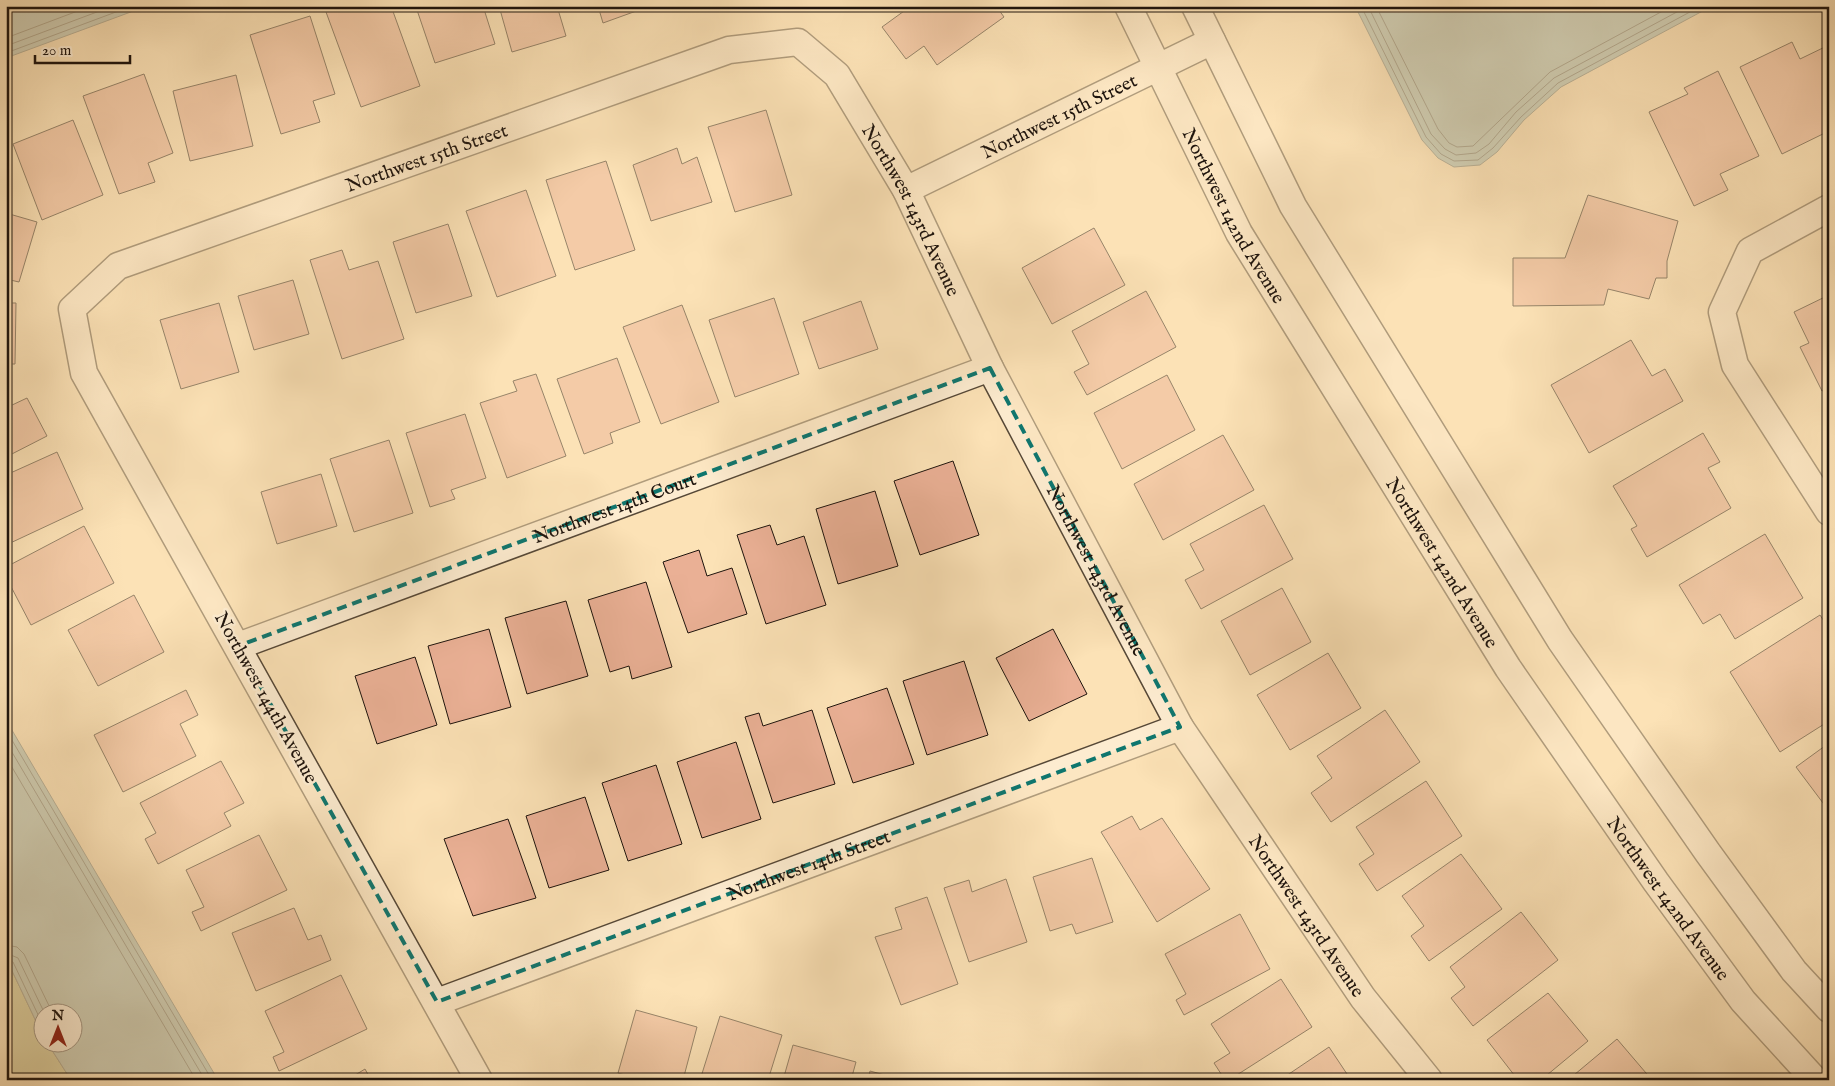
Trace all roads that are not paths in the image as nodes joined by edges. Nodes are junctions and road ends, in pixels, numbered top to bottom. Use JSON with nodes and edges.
{"nodes":[{"id":1,"x":1128,"y":6,"type":"edge"},
{"id":2,"x":1195,"y":6,"type":"edge"},
{"id":3,"x":1212,"y":40,"type":"junction"},
{"id":4,"x":798,"y":42,"type":"joint"},
{"id":5,"x":1158,"y":66,"type":"junction"},
{"id":6,"x":906,"y":190,"type":"junction"},
{"id":7,"x":1829,"y":208,"type":"edge"},
{"id":8,"x":72,"y":309,"type":"joint"},
{"id":9,"x":990,"y":368,"type":"junction"},
{"id":10,"x":1829,"y":512,"type":"edge"},
{"id":11,"x":238,"y":646,"type":"junction"},
{"id":12,"x":1180,"y":727,"type":"junction"},
{"id":13,"x":437,"y":1002,"type":"junction"},
{"id":14,"x":1829,"y":1009,"type":"edge"},
{"id":15,"x":479,"y":1080,"type":"edge"},
{"id":16,"x":1429,"y":1080,"type":"edge"},
{"id":17,"x":1815,"y":1080,"type":"edge"}],
"edges":[{"from":1,"to":5,"type":"street","name":"Northwest 142nd Avenue"},
{"from":2,"to":3,"type":"street"},
{"from":3,"to":5,"type":"street","name":"Northwest 15th Street"},
{"from":3,"to":14,"type":"street"},
{"from":4,"to":6,"type":"street","name":"Northwest 143rd Avenue"},
{"from":4,"to":8,"type":"street","name":"Northwest 15th Street"},
{"from":5,"to":6,"type":"street","name":"Northwest 15th Street"},
{"from":5,"to":17,"type":"street","name":"Northwest 142nd Avenue"},
{"from":6,"to":9,"type":"street","name":"Northwest 143rd Avenue"},
{"from":7,"to":10,"type":"street"},
{"from":8,"to":11,"type":"street","name":"Northwest 144th Avenue"},
{"from":9,"to":11,"type":"street","name":"Northwest 14th Court"},
{"from":9,"to":12,"type":"street","name":"Northwest 143rd Avenue"},
{"from":11,"to":13,"type":"street","name":"Northwest 144th Avenue"},
{"from":12,"to":13,"type":"street","name":"Northwest 14th Street"},
{"from":12,"to":16,"type":"street","name":"Northwest 143rd Avenue"},
{"from":13,"to":15,"type":"street","name":"Northwest 144th Avenue"}]}
